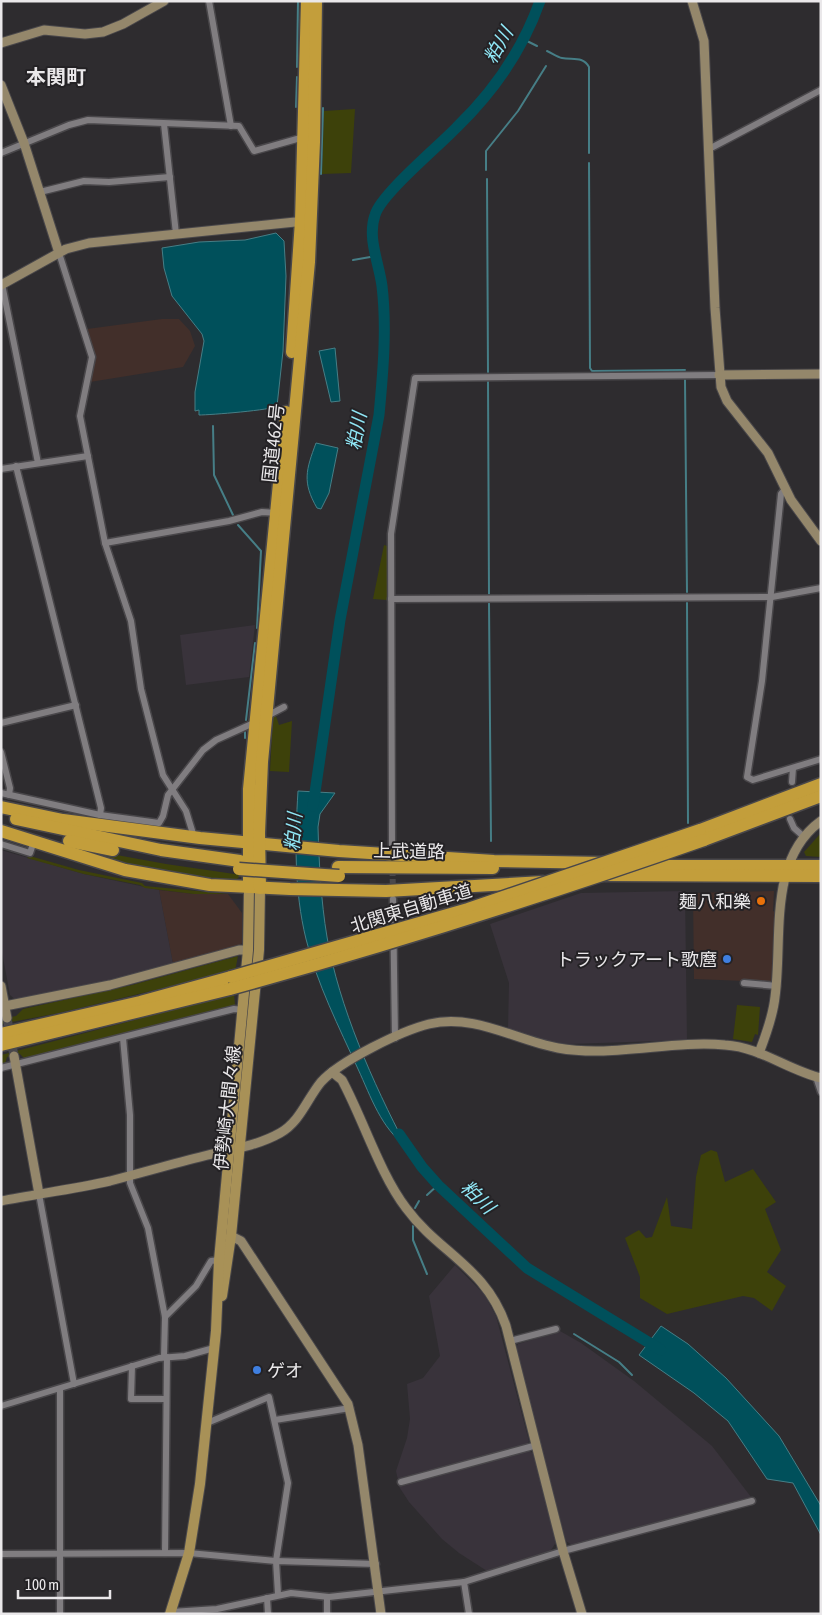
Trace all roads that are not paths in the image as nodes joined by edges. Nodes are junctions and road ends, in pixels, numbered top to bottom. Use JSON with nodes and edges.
{"nodes":[{"id":1,"x":164,"y":1,"type":"edge"},
{"id":2,"x":209,"y":1,"type":"edge"},
{"id":3,"x":307,"y":1,"type":"edge"},
{"id":4,"x":316,"y":1,"type":"edge"},
{"id":5,"x":692,"y":1,"type":"edge"},
{"id":6,"x":1,"y":43,"type":"edge"},
{"id":7,"x":1,"y":85,"type":"edge"},
{"id":8,"x":821,"y":90,"type":"edge"},
{"id":9,"x":164,"y":124,"type":"junction"},
{"id":10,"x":231,"y":126,"type":"junction"},
{"id":11,"x":304,"y":137,"type":"junction"},
{"id":12,"x":24,"y":143,"type":"junction"},
{"id":13,"x":709,"y":148,"type":"junction"},
{"id":14,"x":1,"y":153,"type":"edge"},
{"id":15,"x":170,"y":177,"type":"junction"},
{"id":16,"x":40,"y":192,"type":"junction"},
{"id":17,"x":306,"y":221,"type":"junction"},
{"id":18,"x":176,"y":234,"type":"junction"},
{"id":19,"x":59,"y":253,"type":"junction"},
{"id":20,"x":2,"y":285,"type":"edge"},
{"id":21,"x":821,"y":374,"type":"edge"},
{"id":22,"x":719,"y":375,"type":"junction"},
{"id":23,"x":88,"y":456,"type":"junction"},
{"id":24,"x":38,"y":463,"type":"junction"},
{"id":25,"x":16,"y":466,"type":"junction"},
{"id":26,"x":1,"y":469,"type":"edge"},
{"id":27,"x":786,"y":488,"type":"junction"},
{"id":28,"x":279,"y":514,"type":"junction"},
{"id":29,"x":821,"y":541,"type":"edge"},
{"id":30,"x":105,"y":543,"type":"junction"},
{"id":31,"x":821,"y":588,"type":"edge"},
{"id":32,"x":772,"y":597,"type":"junction"},
{"id":33,"x":391,"y":599,"type":"junction"},
{"id":34,"x":76,"y":705,"type":"junction"},
{"id":35,"x":284,"y":708,"type":"dead end"},
{"id":36,"x":260,"y":719,"type":"junction"},
{"id":37,"x":1,"y":724,"type":"edge"},
{"id":38,"x":1,"y":752,"type":"edge"},
{"id":39,"x":821,"y":759,"type":"edge"},
{"id":40,"x":793,"y":768,"type":"junction"},
{"id":41,"x":792,"y":782,"type":"dead end"},
{"id":42,"x":821,"y":784,"type":"edge"},
{"id":43,"x":171,"y":789,"type":"junction"},
{"id":44,"x":1,"y":794,"type":"edge"},
{"id":45,"x":9,"y":795,"type":"junction"},
{"id":46,"x":821,"y":796,"type":"edge"},
{"id":47,"x":1,"y":807,"type":"edge"},
{"id":48,"x":1,"y":815,"type":"edge"},
{"id":49,"x":100,"y":815,"type":"junction"},
{"id":50,"x":790,"y":819,"type":"dead end"},
{"id":51,"x":821,"y":821,"type":"edge"},
{"id":52,"x":1,"y":823,"type":"edge"},
{"id":53,"x":1,"y":831,"type":"edge"},
{"id":54,"x":702,"y":835,"type":"junction"},
{"id":55,"x":803,"y":836,"type":"junction"},
{"id":56,"x":194,"y":837,"type":"junction"},
{"id":57,"x":253,"y":843,"type":"junction"},
{"id":58,"x":1,"y":844,"type":"edge"},
{"id":59,"x":392,"y":846,"type":"tunnel mouth"},
{"id":60,"x":32,"y":847,"type":"dead end"},
{"id":61,"x":240,"y":865,"type":"junction"},
{"id":62,"x":640,"y":866,"type":"junction"},
{"id":63,"x":821,"y":866,"type":"edge"},
{"id":64,"x":339,"y":871,"type":"junction"},
{"id":65,"x":788,"y":871,"type":"junction"},
{"id":66,"x":593,"y":876,"type":"junction"},
{"id":67,"x":821,"y":876,"type":"edge"},
{"id":68,"x":255,"y":888,"type":"junction"},
{"id":69,"x":392,"y":898,"type":"tunnel mouth"},
{"id":70,"x":248,"y":950,"type":"junction"},
{"id":71,"x":230,"y":983,"type":"junction"},
{"id":72,"x":744,"y":983,"type":"dead end"},
{"id":73,"x":1,"y":986,"type":"edge"},
{"id":74,"x":777,"y":986,"type":"junction"},
{"id":75,"x":3,"y":1006,"type":"edge"},
{"id":76,"x":243,"y":1010,"type":"junction"},
{"id":77,"x":7,"y":1018,"type":"tunnel mouth"},
{"id":78,"x":83,"y":1027,"type":"junction"},
{"id":79,"x":1,"y":1034,"type":"edge"},
{"id":80,"x":123,"y":1038,"type":"junction"},
{"id":81,"x":392,"y":1039,"type":"junction"},
{"id":82,"x":1,"y":1045,"type":"edge"},
{"id":83,"x":1,"y":1050,"type":"edge"},
{"id":84,"x":759,"y":1053,"type":"junction"},
{"id":85,"x":14,"y":1060,"type":"junction"},
{"id":86,"x":1,"y":1068,"type":"edge"},
{"id":87,"x":332,"y":1072,"type":"junction"},
{"id":88,"x":819,"y":1078,"type":"edge"},
{"id":89,"x":821,"y":1092,"type":"edge"},
{"id":90,"x":240,"y":1147,"type":"junction"},
{"id":91,"x":229,"y":1150,"type":"junction"},
{"id":92,"x":129,"y":1176,"type":"junction"},
{"id":93,"x":40,"y":1194,"type":"junction"},
{"id":94,"x":1,"y":1201,"type":"edge"},
{"id":95,"x":231,"y":1236,"type":"junction"},
{"id":96,"x":219,"y":1260,"type":"junction"},
{"id":97,"x":165,"y":1317,"type":"junction"},
{"id":98,"x":556,"y":1329,"type":"dead end"},
{"id":99,"x":216,"y":1331,"type":"junction"},
{"id":100,"x":510,"y":1342,"type":"junction"},
{"id":101,"x":214,"y":1348,"type":"junction"},
{"id":102,"x":165,"y":1357,"type":"junction"},
{"id":103,"x":132,"y":1366,"type":"junction"},
{"id":104,"x":74,"y":1384,"type":"junction"},
{"id":105,"x":60,"y":1389,"type":"junction"},
{"id":106,"x":166,"y":1399,"type":"junction"},
{"id":107,"x":1,"y":1406,"type":"edge"},
{"id":108,"x":350,"y":1408,"type":"junction"},
{"id":109,"x":275,"y":1420,"type":"junction"},
{"id":110,"x":207,"y":1423,"type":"junction"},
{"id":111,"x":537,"y":1445,"type":"junction"},
{"id":112,"x":401,"y":1482,"type":"dead end"},
{"id":113,"x":752,"y":1501,"type":"dead end"},
{"id":114,"x":563,"y":1551,"type":"junction"},
{"id":115,"x":59,"y":1553,"type":"junction"},
{"id":116,"x":165,"y":1553,"type":"junction"},
{"id":117,"x":189,"y":1553,"type":"junction"},
{"id":118,"x":1,"y":1554,"type":"edge"},
{"id":119,"x":276,"y":1561,"type":"junction"},
{"id":120,"x":376,"y":1564,"type":"junction"},
{"id":121,"x":464,"y":1582,"type":"junction"},
{"id":122,"x":380,"y":1592,"type":"junction"},
{"id":123,"x":278,"y":1594,"type":"junction"},
{"id":124,"x":327,"y":1596,"type":"junction"},
{"id":125,"x":266,"y":1598,"type":"junction"},
{"id":126,"x":171,"y":1613,"type":"edge"},
{"id":127,"x":60,"y":1614,"type":"edge"},
{"id":128,"x":268,"y":1614,"type":"edge"},
{"id":129,"x":327,"y":1614,"type":"edge"},
{"id":130,"x":381,"y":1614,"type":"edge"},
{"id":131,"x":468,"y":1614,"type":"edge"},
{"id":132,"x":582,"y":1614,"type":"edge"}],
"edges":[{"from":1,"to":6,"type":"street"},
{"from":2,"to":10,"type":"street"},
{"from":3,"to":11,"type":"highway","name":"国道462号"},
{"from":4,"to":17,"type":"highway","name":"国道462号"},
{"from":5,"to":13,"type":"street"},
{"from":7,"to":12,"type":"street"},
{"from":8,"to":13,"type":"street"},
{"from":9,"to":10,"type":"street"},
{"from":9,"to":12,"type":"street"},
{"from":9,"to":15,"type":"street"},
{"from":10,"to":11,"type":"street"},
{"from":11,"to":17,"type":"highway","name":"国道462号"},
{"from":12,"to":14,"type":"street"},
{"from":12,"to":16,"type":"street"},
{"from":13,"to":22,"type":"street"},
{"from":15,"to":16,"type":"street"},
{"from":15,"to":18,"type":"street"},
{"from":16,"to":19,"type":"street"},
{"from":17,"to":18,"type":"street"},
{"from":17,"to":28,"type":"highway","name":"国道462号"},
{"from":18,"to":19,"type":"street"},
{"from":19,"to":20,"type":"street"},
{"from":19,"to":23,"type":"street"},
{"from":20,"to":24,"type":"street"},
{"from":21,"to":22,"type":"street"},
{"from":22,"to":27,"type":"street"},
{"from":22,"to":33,"type":"street"},
{"from":23,"to":24,"type":"street"},
{"from":23,"to":30,"type":"street"},
{"from":24,"to":25,"type":"street"},
{"from":25,"to":26,"type":"street"},
{"from":25,"to":34,"type":"street"},
{"from":27,"to":29,"type":"street"},
{"from":27,"to":32,"type":"street"},
{"from":28,"to":30,"type":"street"},
{"from":28,"to":36,"type":"highway","name":"国道462号"},
{"from":30,"to":43,"type":"street"},
{"from":31,"to":32,"type":"street"},
{"from":32,"to":33,"type":"street"},
{"from":32,"to":40,"type":"street"},
{"from":33,"to":59,"type":"street"},
{"from":34,"to":37,"type":"street"},
{"from":34,"to":49,"type":"street"},
{"from":35,"to":36,"type":"street"},
{"from":36,"to":43,"type":"street"},
{"from":36,"to":57,"type":"highway","name":"国道462号"},
{"from":38,"to":45,"type":"street"},
{"from":39,"to":40,"type":"street"},
{"from":40,"to":41,"type":"street"},
{"from":42,"to":54,"type":"highway","name":"北関東自動車道"},
{"from":43,"to":49,"type":"street"},
{"from":43,"to":56,"type":"street"},
{"from":44,"to":45,"type":"street"},
{"from":45,"to":49,"type":"street"},
{"from":46,"to":54,"type":"highway","name":"北関東自動車道"},
{"from":47,"to":56,"type":"highway"},
{"from":48,"to":61,"type":"highway","name":"上武道路"},
{"from":50,"to":55,"type":"street"},
{"from":51,"to":55,"type":"street"},
{"from":52,"to":61,"type":"highway","name":"上武道路"},
{"from":53,"to":68,"type":"highway"},
{"from":54,"to":71,"type":"highway","name":"北関東自動車道","bridge":true},
{"from":55,"to":65,"type":"street"},
{"from":56,"to":57,"type":"highway"},
{"from":57,"to":62,"type":"highway"},
{"from":57,"to":68,"type":"highway","name":"国道462号"},
{"from":58,"to":60,"type":"street"},
{"from":61,"to":64,"type":"highway","name":"上武道路"},
{"from":62,"to":64,"type":"highway","name":"上武道路"},
{"from":62,"to":65,"type":"highway","name":"上武道路"},
{"from":63,"to":65,"type":"highway","name":"上武道路"},
{"from":64,"to":66,"type":"highway","name":"上武道路"},
{"from":65,"to":66,"type":"highway","name":"上武道路"},
{"from":65,"to":67,"type":"highway","name":"上武道路"},
{"from":65,"to":74,"type":"street"},
{"from":66,"to":68,"type":"highway"},
{"from":68,"to":70,"type":"main road","name":"伊勢崎大間々線"},
{"from":68,"to":90,"type":"main road","name":"伊勢崎大間々線"},
{"from":69,"to":81,"type":"street"},
{"from":70,"to":75,"type":"street"},
{"from":70,"to":76,"type":"main road","name":"伊勢崎大間々線"},
{"from":71,"to":78,"type":"highway","name":"北関東自動車道"},
{"from":71,"to":79,"type":"highway","name":"北関東自動車道"},
{"from":72,"to":74,"type":"street"},
{"from":73,"to":75,"type":"street"},
{"from":74,"to":84,"type":"street"},
{"from":75,"to":77,"type":"street"},
{"from":76,"to":80,"type":"street"},
{"from":76,"to":91,"type":"main road","name":"伊勢崎大間々線"},
{"from":78,"to":82,"type":"highway","name":"北関東自動車道"},
{"from":78,"to":83,"type":"highway"},
{"from":80,"to":85,"type":"street"},
{"from":80,"to":92,"type":"street"},
{"from":81,"to":84,"type":"street"},
{"from":81,"to":87,"type":"street"},
{"from":84,"to":88,"type":"street"},
{"from":85,"to":86,"type":"street"},
{"from":85,"to":93,"type":"street"},
{"from":87,"to":90,"type":"street"},
{"from":87,"to":100,"type":"street"},
{"from":88,"to":89,"type":"street"},
{"from":90,"to":91,"type":"street"},
{"from":90,"to":95,"type":"main road","name":"伊勢崎大間々線"},
{"from":91,"to":92,"type":"street"},
{"from":91,"to":96,"type":"main road","name":"伊勢崎大間々線"},
{"from":92,"to":93,"type":"street"},
{"from":92,"to":97,"type":"street"},
{"from":93,"to":94,"type":"street"},
{"from":93,"to":104,"type":"street"},
{"from":95,"to":99,"type":"main road","name":"伊勢崎大間々線"},
{"from":95,"to":108,"type":"street"},
{"from":96,"to":97,"type":"street"},
{"from":96,"to":99,"type":"main road","name":"伊勢崎大間々線"},
{"from":97,"to":102,"type":"street"},
{"from":98,"to":100,"type":"street"},
{"from":99,"to":101,"type":"main road","name":"伊勢崎大間々線"},
{"from":100,"to":111,"type":"street"},
{"from":101,"to":102,"type":"street"},
{"from":101,"to":110,"type":"main road","name":"伊勢崎大間々線"},
{"from":102,"to":103,"type":"street"},
{"from":102,"to":106,"type":"street"},
{"from":103,"to":104,"type":"street"},
{"from":103,"to":106,"type":"street"},
{"from":104,"to":105,"type":"street"},
{"from":105,"to":107,"type":"street"},
{"from":105,"to":115,"type":"street"},
{"from":106,"to":116,"type":"street"},
{"from":108,"to":109,"type":"street"},
{"from":108,"to":120,"type":"street"},
{"from":109,"to":110,"type":"street"},
{"from":109,"to":119,"type":"street"},
{"from":110,"to":117,"type":"main road","name":"伊勢崎大間々線"},
{"from":111,"to":112,"type":"street"},
{"from":111,"to":114,"type":"street"},
{"from":113,"to":114,"type":"street"},
{"from":114,"to":121,"type":"street"},
{"from":114,"to":132,"type":"street"},
{"from":115,"to":116,"type":"street"},
{"from":115,"to":118,"type":"street"},
{"from":115,"to":127,"type":"street"},
{"from":116,"to":117,"type":"street"},
{"from":117,"to":119,"type":"street"},
{"from":117,"to":126,"type":"main road","name":"伊勢崎大間々線"},
{"from":119,"to":120,"type":"street"},
{"from":119,"to":123,"type":"street"},
{"from":120,"to":122,"type":"street"},
{"from":121,"to":122,"type":"street"},
{"from":121,"to":131,"type":"street"},
{"from":122,"to":124,"type":"street"},
{"from":122,"to":130,"type":"street"},
{"from":123,"to":124,"type":"street"},
{"from":123,"to":125,"type":"street"},
{"from":124,"to":129,"type":"street"},
{"from":125,"to":126,"type":"street"},
{"from":125,"to":128,"type":"street"}]}
